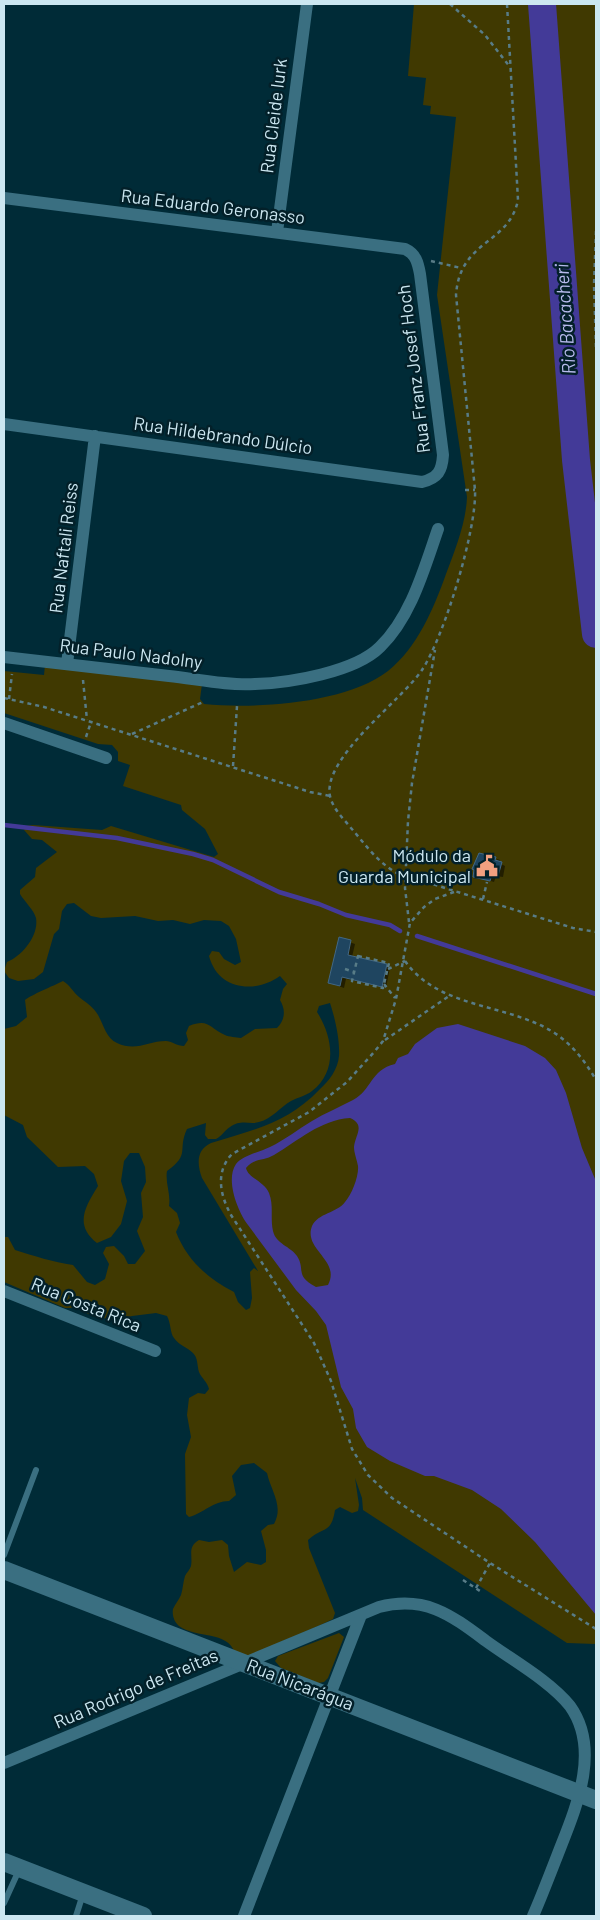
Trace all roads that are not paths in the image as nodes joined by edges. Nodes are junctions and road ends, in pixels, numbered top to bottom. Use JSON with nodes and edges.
{"nodes":[{"id":1,"x":307,"y":4,"type":"edge"},
{"id":2,"x":4,"y":198,"type":"edge"},
{"id":3,"x":277,"y":232,"type":"junction"},
{"id":4,"x":421,"y":258,"type":"joint"},
{"id":5,"x":4,"y":424,"type":"edge"},
{"id":6,"x":95,"y":436,"type":"junction"},
{"id":7,"x":437,"y":476,"type":"joint"},
{"id":8,"x":438,"y":529,"type":"dead end"},
{"id":9,"x":4,"y":657,"type":"edge"},
{"id":10,"x":68,"y":664,"type":"junction"},
{"id":11,"x":4,"y":723,"type":"edge"},
{"id":12,"x":106,"y":758,"type":"dead end"},
{"id":13,"x":4,"y":1291,"type":"edge"},
{"id":14,"x":156,"y":1351,"type":"dead end"},
{"id":15,"x":36,"y":1470,"type":"dead end"},
{"id":16,"x":4,"y":1555,"type":"edge"},
{"id":17,"x":4,"y":1570,"type":"edge"},
{"id":18,"x":361,"y":1615,"type":"junction"},
{"id":19,"x":242,"y":1663,"type":"junction"},
{"id":20,"x":330,"y":1696,"type":"junction"},
{"id":21,"x":4,"y":1763,"type":"edge"},
{"id":22,"x":589,"y":1797,"type":"edge"},
{"id":23,"x":12,"y":1865,"type":"edge"},
{"id":24,"x":83,"y":1893,"type":"junction"},
{"id":25,"x":5,"y":1901,"type":"edge"},
{"id":26,"x":136,"y":1915,"type":"edge"},
{"id":27,"x":76,"y":1916,"type":"edge"},
{"id":28,"x":244,"y":1916,"type":"edge"},
{"id":29,"x":533,"y":1916,"type":"edge"}],
"edges":[{"from":1,"to":3,"type":"street","name":"Rua Cleide Iurk"},
{"from":2,"to":3,"type":"street","name":"Rua Eduardo Geronasso"},
{"from":3,"to":4,"type":"street","name":"Rua Eduardo Geronasso"},
{"from":4,"to":7,"type":"street","name":"Rua Franz Josef Hoch"},
{"from":5,"to":6,"type":"street","name":"Rua Hildebrando Dúlcio"},
{"from":6,"to":7,"type":"street","name":"Rua Hildebrando Dúlcio"},
{"from":6,"to":10,"type":"street","name":"Rua Naftali Reiss"},
{"from":8,"to":10,"type":"street","name":"Rua Paulo Nadolny"},
{"from":9,"to":10,"type":"street","name":"Rua Paulo Nadolny"},
{"from":11,"to":12,"type":"street"},
{"from":13,"to":14,"type":"street","name":"Rua Costa Rica"},
{"from":15,"to":16,"type":"lane"},
{"from":17,"to":19,"type":"main road","name":"Rua Nicarágua"},
{"from":18,"to":19,"type":"street","name":"Rua Rodrigo de Freitas"},
{"from":18,"to":20,"type":"street"},
{"from":18,"to":22,"type":"street","name":"Rua Rodrigo de Freitas"},
{"from":19,"to":20,"type":"main road","name":"Rua Nicarágua"},
{"from":19,"to":21,"type":"street","name":"Rua Rodrigo de Freitas"},
{"from":20,"to":22,"type":"main road","name":"Rua Nicarágua"},
{"from":20,"to":28,"type":"street"},
{"from":22,"to":29,"type":"street","name":"Rua Rodrigo de Freitas"},
{"from":23,"to":24,"type":"main road"},
{"from":23,"to":25,"type":"lane"},
{"from":24,"to":26,"type":"main road"},
{"from":24,"to":27,"type":"lane"}]}
